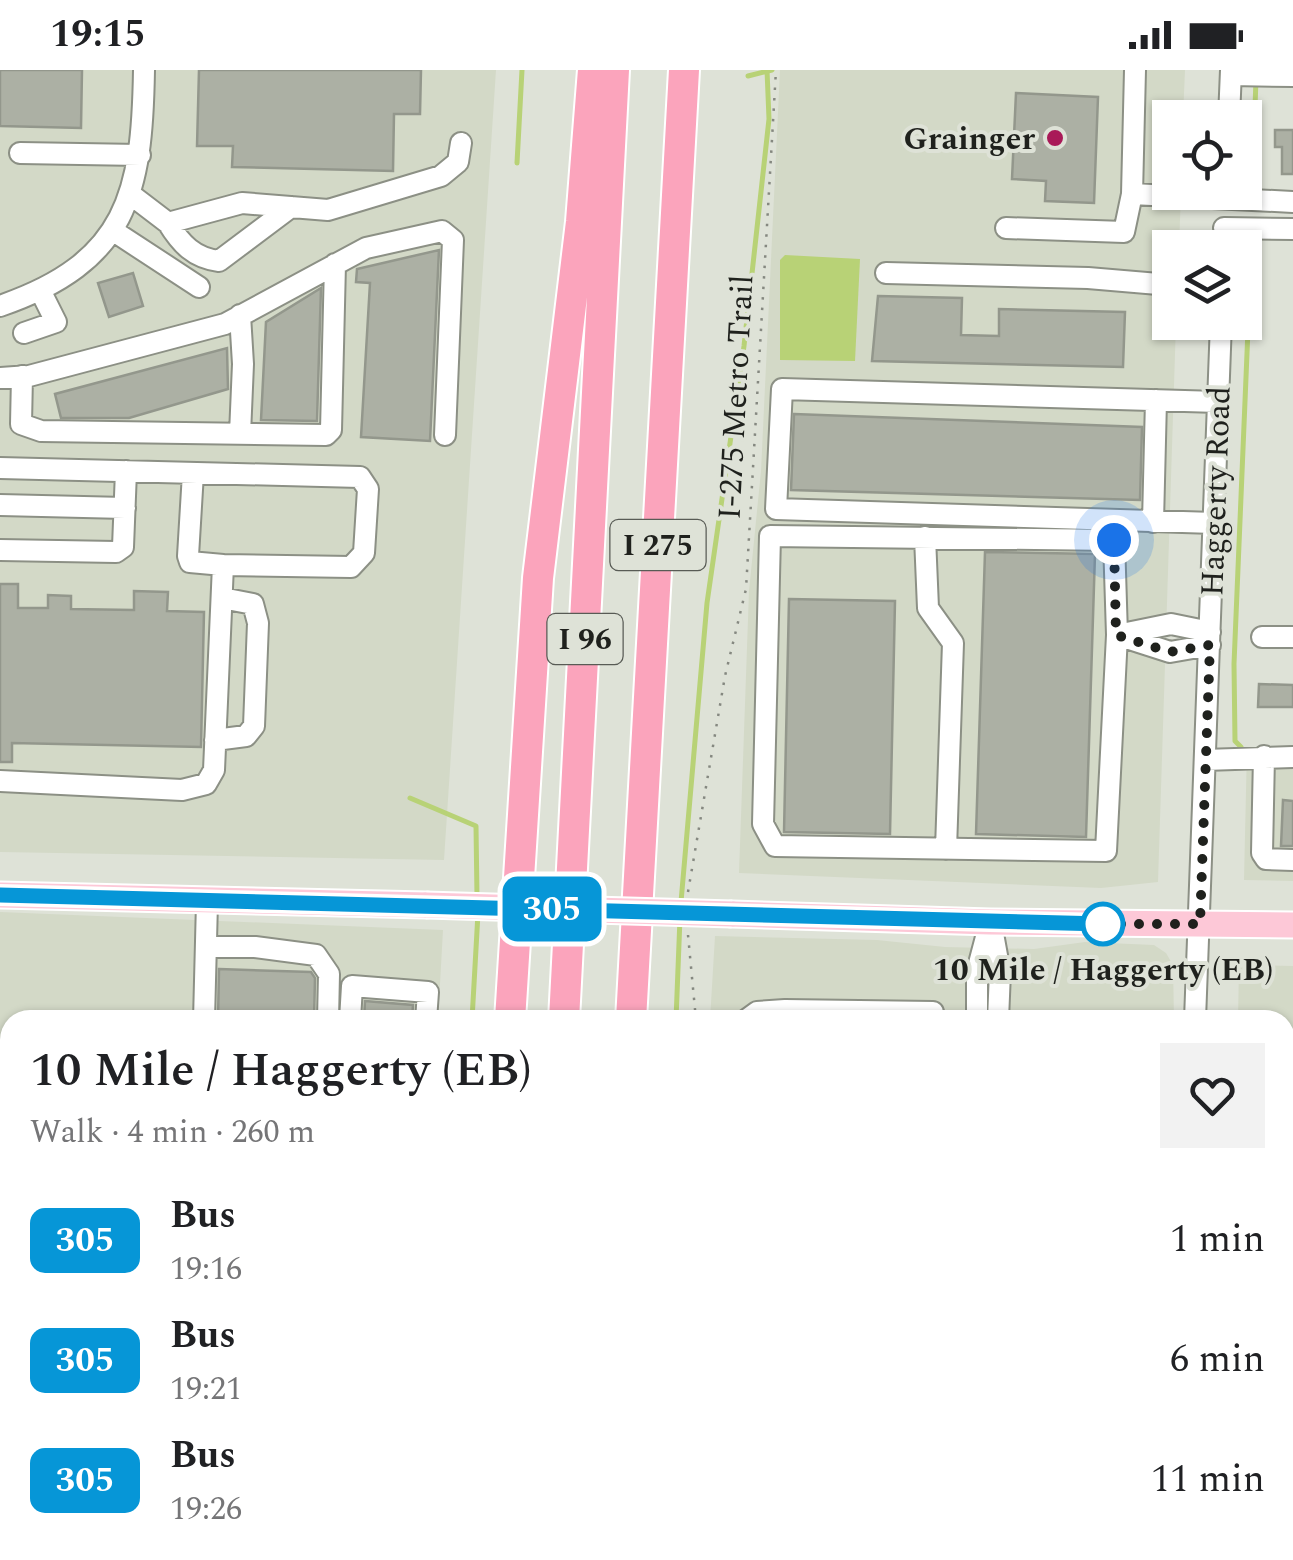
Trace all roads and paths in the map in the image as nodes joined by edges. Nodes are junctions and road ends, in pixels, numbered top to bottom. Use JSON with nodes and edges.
{"nodes":[{"id":1,"x":144,"y":70,"type":"edge"},
{"id":2,"x":593,"y":70,"type":"edge"},
{"id":3,"x":614,"y":70,"type":"edge"},
{"id":4,"x":684,"y":70,"type":"edge"},
{"id":5,"x":1135,"y":70,"type":"edge"},
{"id":6,"x":776,"y":72,"type":"edge"},
{"id":7,"x":1231,"y":72,"type":"edge"},
{"id":8,"x":1293,"y":76,"type":"edge"},
{"id":9,"x":1230,"y":100,"type":"edge"},
{"id":10,"x":460,"y":143,"type":"dead end"},
{"id":11,"x":20,"y":153,"type":"dead end"},
{"id":12,"x":140,"y":155,"type":"junction"},
{"id":13,"x":130,"y":194,"type":"junction"},
{"id":14,"x":1132,"y":194,"type":"junction"},
{"id":15,"x":1152,"y":194,"type":"edge"},
{"id":16,"x":1262,"y":199,"type":"edge"},
{"id":17,"x":1293,"y":202,"type":"edge"},
{"id":18,"x":291,"y":207,"type":"junction"},
{"id":19,"x":168,"y":223,"type":"junction"},
{"id":20,"x":1006,"y":228,"type":"dead end"},
{"id":21,"x":1293,"y":229,"type":"edge"},
{"id":22,"x":112,"y":230,"type":"junction"},
{"id":23,"x":1262,"y":233,"type":"edge"},
{"id":24,"x":335,"y":264,"type":"junction"},
{"id":25,"x":886,"y":273,"type":"dead end"},
{"id":26,"x":1152,"y":283,"type":"edge"},
{"id":27,"x":199,"y":287,"type":"dead end"},
{"id":28,"x":40,"y":290,"type":"junction"},
{"id":29,"x":0,"y":306,"type":"edge"},
{"id":30,"x":240,"y":315,"type":"junction"},
{"id":31,"x":24,"y":333,"type":"dead end"},
{"id":32,"x":1220,"y":340,"type":"edge"},
{"id":33,"x":22,"y":376,"type":"junction"},
{"id":34,"x":0,"y":378,"type":"edge"},
{"id":35,"x":1156,"y":400,"type":"junction"},
{"id":36,"x":1218,"y":402,"type":"junction"},
{"id":37,"x":240,"y":434,"type":"junction"},
{"id":38,"x":444,"y":435,"type":"dead end"},
{"id":39,"x":0,"y":468,"type":"edge"},
{"id":40,"x":126,"y":471,"type":"junction"},
{"id":41,"x":194,"y":473,"type":"junction"},
{"id":42,"x":0,"y":505,"type":"edge"},
{"id":43,"x":124,"y":508,"type":"junction"},
{"id":44,"x":1152,"y":522,"type":"junction"},
{"id":45,"x":1214,"y":523,"type":"junction"},
{"id":46,"x":924,"y":537,"type":"junction"},
{"id":47,"x":0,"y":550,"type":"edge"},
{"id":48,"x":223,"y":565,"type":"junction"},
{"id":49,"x":222,"y":598,"type":"junction"},
{"id":50,"x":1116,"y":635,"type":"junction"},
{"id":51,"x":1262,"y":637,"type":"dead end"},
{"id":52,"x":1293,"y":637,"type":"edge"},
{"id":53,"x":1210,"y":638,"type":"junction"},
{"id":54,"x":215,"y":740,"type":"junction"},
{"id":55,"x":1264,"y":756,"type":"junction"},
{"id":56,"x":1293,"y":757,"type":"edge"},
{"id":57,"x":1205,"y":760,"type":"junction"},
{"id":58,"x":0,"y":780,"type":"edge"},
{"id":59,"x":946,"y":849,"type":"junction"},
{"id":60,"x":1293,"y":860,"type":"edge"},
{"id":61,"x":0,"y":895,"type":"edge"},
{"id":62,"x":207,"y":902,"type":"junction"},
{"id":63,"x":688,"y":904,"type":"dead end"},
{"id":64,"x":688,"y":922,"type":"dead end"},
{"id":65,"x":990,"y":922,"type":"junction"},
{"id":66,"x":1200,"y":924,"type":"junction"},
{"id":67,"x":1293,"y":925,"type":"edge"},
{"id":68,"x":206,"y":947,"type":"junction"},
{"id":69,"x":204,"y":1010,"type":"edge"},
{"id":70,"x":328,"y":1010,"type":"edge"},
{"id":71,"x":351,"y":1010,"type":"edge"},
{"id":72,"x":427,"y":1010,"type":"edge"},
{"id":73,"x":511,"y":1010,"type":"edge"},
{"id":74,"x":565,"y":1010,"type":"edge"},
{"id":75,"x":632,"y":1010,"type":"edge"},
{"id":76,"x":695,"y":1010,"type":"edge"},
{"id":77,"x":977,"y":1010,"type":"edge"},
{"id":78,"x":998,"y":1010,"type":"edge"},
{"id":79,"x":1196,"y":1010,"type":"edge"}],
"edges":[{"from":1,"to":12,"type":"street"},
{"from":2,"to":73,"type":"highway"},
{"from":3,"to":74,"type":"highway","number":"I 96"},
{"from":4,"to":75,"type":"highway","number":"I 275"},
{"from":5,"to":14,"type":"street"},
{"from":6,"to":63,"type":"path","name":"I-275 Metro Trail"},
{"from":7,"to":8,"type":"street"},
{"from":7,"to":9,"type":"street"},
{"from":10,"to":18,"type":"street"},
{"from":11,"to":12,"type":"street"},
{"from":12,"to":13,"type":"street"},
{"from":13,"to":19,"type":"street"},
{"from":13,"to":22,"type":"street"},
{"from":14,"to":15,"type":"street"},
{"from":14,"to":20,"type":"street"},
{"from":16,"to":17,"type":"street"},
{"from":18,"to":19,"type":"street"},
{"from":18,"to":19,"type":"street"},
{"from":21,"to":23,"type":"street"},
{"from":22,"to":27,"type":"street"},
{"from":22,"to":28,"type":"street"},
{"from":24,"to":30,"type":"street"},
{"from":24,"to":37,"type":"street"},
{"from":24,"to":38,"type":"street"},
{"from":25,"to":26,"type":"street"},
{"from":28,"to":29,"type":"street"},
{"from":28,"to":31,"type":"street"},
{"from":30,"to":33,"type":"street"},
{"from":30,"to":37,"type":"street"},
{"from":32,"to":36,"type":"street","name":"Haggerty Road"},
{"from":33,"to":34,"type":"street"},
{"from":33,"to":37,"type":"street"},
{"from":35,"to":36,"type":"street"},
{"from":35,"to":44,"type":"street"},
{"from":35,"to":44,"type":"street"},
{"from":36,"to":45,"type":"street","name":"Haggerty Road"},
{"from":39,"to":40,"type":"street"},
{"from":40,"to":41,"type":"street"},
{"from":40,"to":43,"type":"street"},
{"from":41,"to":48,"type":"street"},
{"from":41,"to":48,"type":"street"},
{"from":42,"to":43,"type":"street"},
{"from":43,"to":47,"type":"street"},
{"from":44,"to":45,"type":"street"},
{"from":45,"to":53,"type":"street","name":"Haggerty Road"},
{"from":46,"to":50,"type":"street"},
{"from":46,"to":59,"type":"street"},
{"from":46,"to":59,"type":"street"},
{"from":48,"to":49,"type":"street"},
{"from":49,"to":54,"type":"street"},
{"from":49,"to":54,"type":"street"},
{"from":50,"to":53,"type":"street"},
{"from":50,"to":59,"type":"street"},
{"from":51,"to":52,"type":"street"},
{"from":53,"to":57,"type":"street","name":"Haggerty Road"},
{"from":54,"to":58,"type":"street"},
{"from":55,"to":56,"type":"street"},
{"from":55,"to":57,"type":"street"},
{"from":55,"to":60,"type":"street"},
{"from":57,"to":66,"type":"street","name":"Haggerty Road"},
{"from":61,"to":62,"type":"main road"},
{"from":62,"to":65,"type":"main road","bridge":true},
{"from":62,"to":68,"type":"street"},
{"from":64,"to":76,"type":"path"},
{"from":65,"to":66,"type":"main road"},
{"from":65,"to":77,"type":"street"},
{"from":65,"to":78,"type":"street"},
{"from":66,"to":67,"type":"main road"},
{"from":66,"to":79,"type":"street","name":"Haggerty Road"},
{"from":68,"to":69,"type":"street"},
{"from":68,"to":70,"type":"street"},
{"from":71,"to":72,"type":"street"}]}
